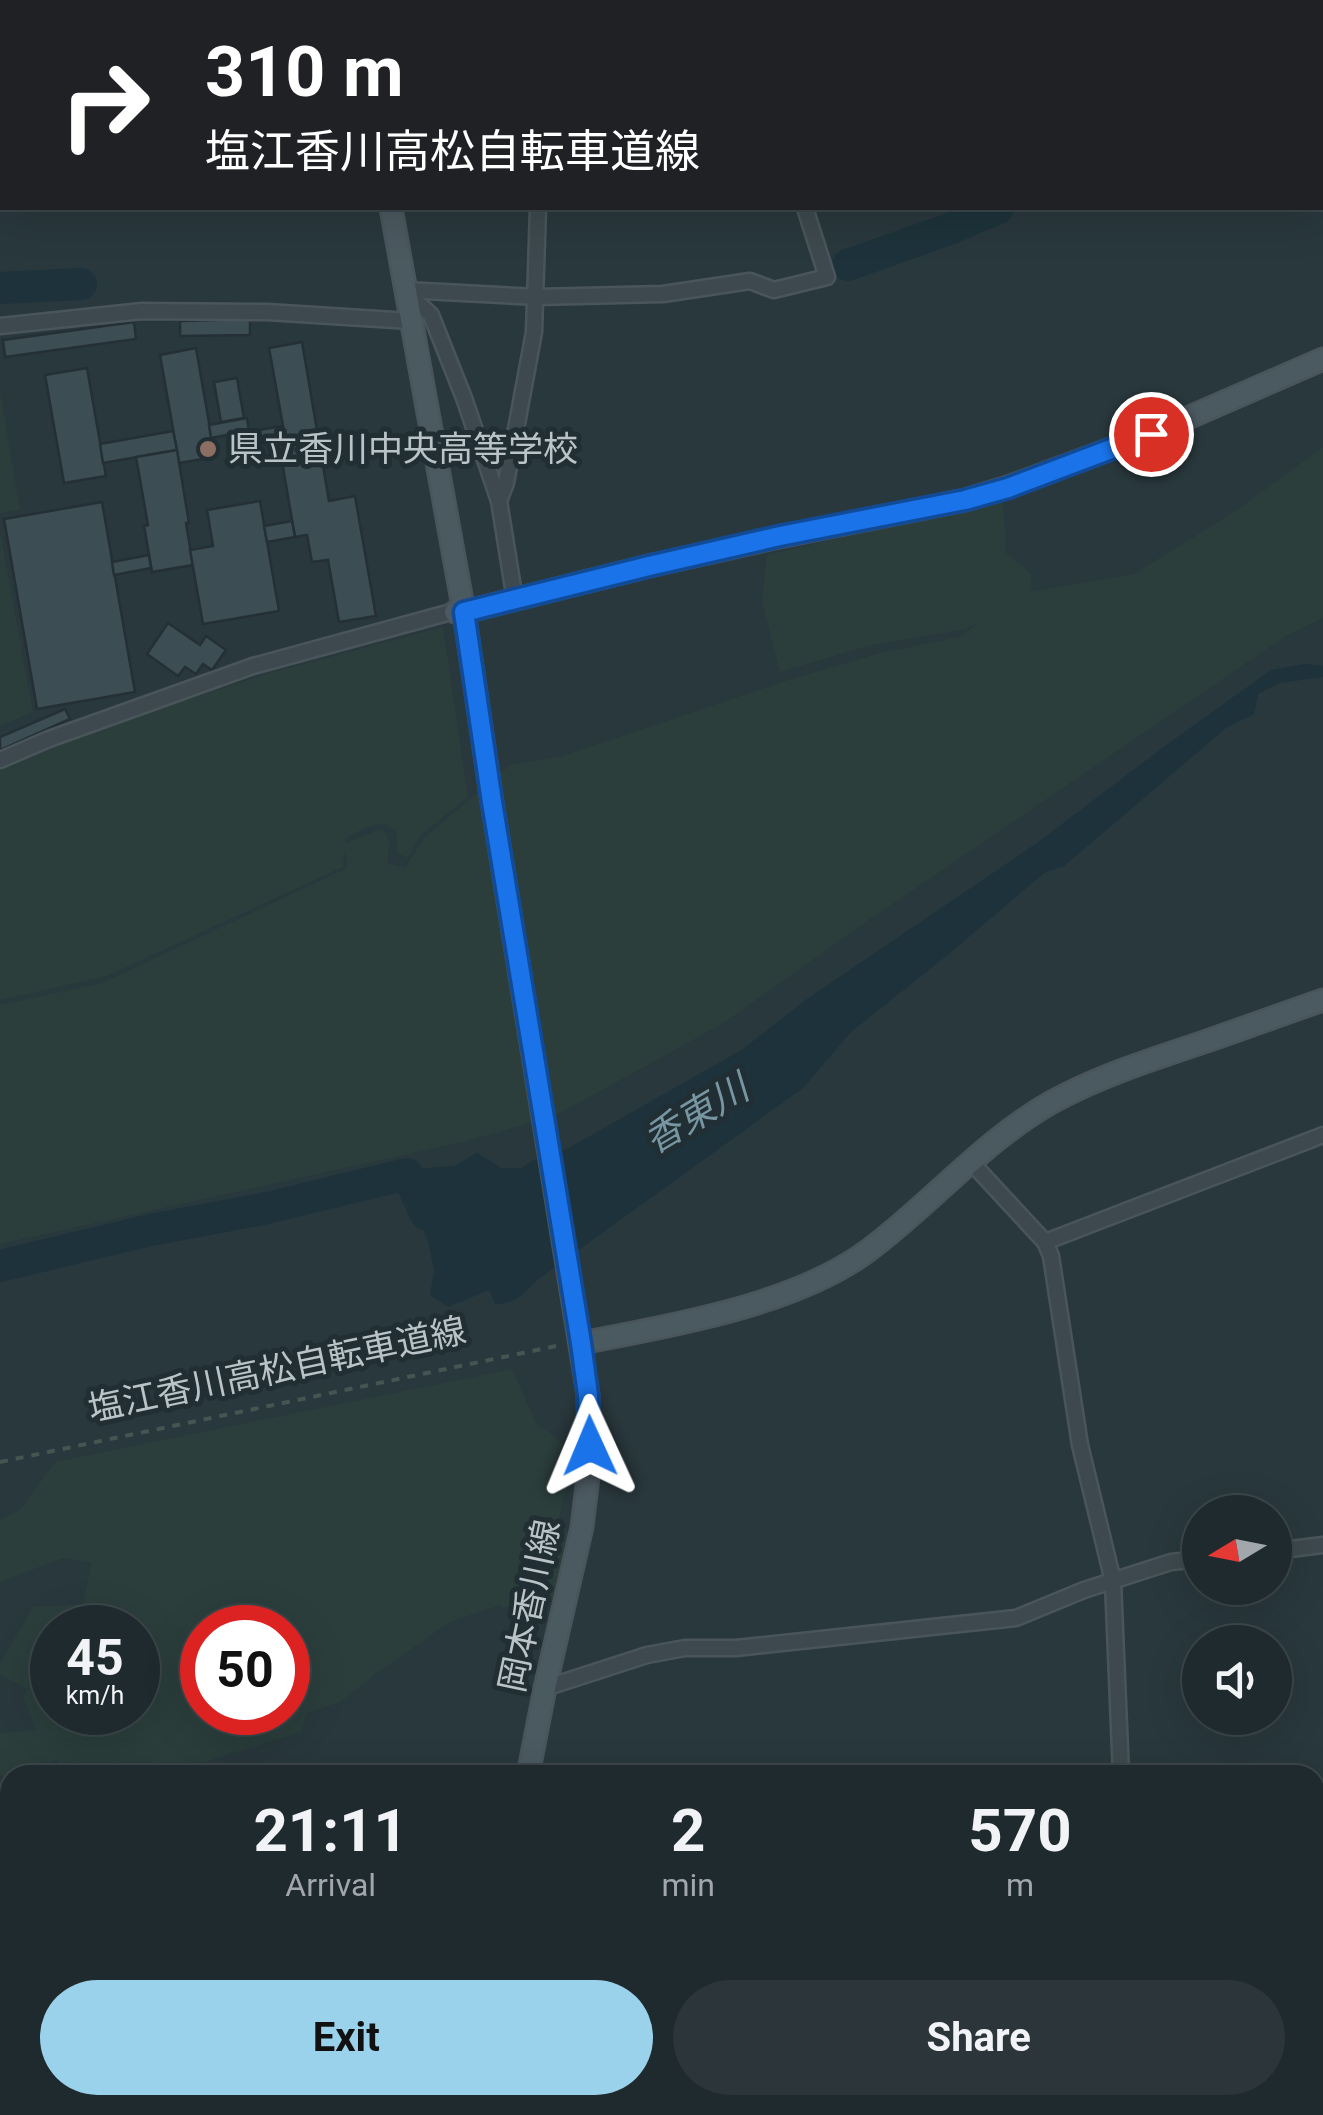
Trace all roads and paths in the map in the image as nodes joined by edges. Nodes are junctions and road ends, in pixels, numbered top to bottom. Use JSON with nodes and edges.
{"nodes":[{"id":1,"x":391,"y":210,"type":"edge"},
{"id":2,"x":538,"y":210,"type":"edge"},
{"id":3,"x":806,"y":210,"type":"edge"},
{"id":4,"x":404,"y":290,"type":"junction"},
{"id":5,"x":537,"y":297,"type":"junction"},
{"id":6,"x":410,"y":321,"type":"junction"},
{"id":7,"x":0,"y":326,"type":"edge"},
{"id":8,"x":1323,"y":360,"type":"edge"},
{"id":9,"x":498,"y":501,"type":"junction"},
{"id":10,"x":515,"y":600,"type":"junction"},
{"id":11,"x":458,"y":612,"type":"junction"},
{"id":12,"x":0,"y":760,"type":"edge"},
{"id":13,"x":1323,"y":1000,"type":"edge"},
{"id":14,"x":1323,"y":1136,"type":"edge"},
{"id":15,"x":971,"y":1162,"type":"junction"},
{"id":16,"x":1045,"y":1242,"type":"junction"},
{"id":17,"x":574,"y":1344,"type":"junction"},
{"id":18,"x":0,"y":1462,"type":"edge"},
{"id":19,"x":1323,"y":1545,"type":"edge"},
{"id":20,"x":1292,"y":1549,"type":"edge"},
{"id":21,"x":1182,"y":1561,"type":"edge"},
{"id":22,"x":1113,"y":1581,"type":"junction"},
{"id":23,"x":545,"y":1688,"type":"junction"},
{"id":24,"x":530,"y":1765,"type":"edge"},
{"id":25,"x":1122,"y":1765,"type":"edge"}],
"edges":[{"from":1,"to":4,"type":"main road","name":"岡本香川線"},
{"from":2,"to":5,"type":"street"},
{"from":3,"to":5,"type":"street"},
{"from":4,"to":5,"type":"street"},
{"from":4,"to":6,"type":"main road","name":"岡本香川線"},
{"from":4,"to":9,"type":"street"},
{"from":5,"to":9,"type":"street"},
{"from":6,"to":7,"type":"street"},
{"from":6,"to":11,"type":"main road","name":"岡本香川線"},
{"from":8,"to":10,"type":"main road"},
{"from":9,"to":10,"type":"street"},
{"from":10,"to":11,"type":"main road"},
{"from":11,"to":12,"type":"street"},
{"from":11,"to":17,"type":"main road","name":"岡本香川線"},
{"from":13,"to":15,"type":"main road"},
{"from":14,"to":16,"type":"street"},
{"from":15,"to":16,"type":"street"},
{"from":15,"to":17,"type":"main road"},
{"from":16,"to":22,"type":"street"},
{"from":17,"to":18,"type":"path","name":"塩江香川高松自転車道線"},
{"from":17,"to":23,"type":"main road","name":"岡本香川線"},
{"from":19,"to":20,"type":"street"},
{"from":21,"to":22,"type":"street"},
{"from":22,"to":23,"type":"street"},
{"from":22,"to":25,"type":"street"},
{"from":23,"to":24,"type":"main road","name":"岡本香川線"}]}
